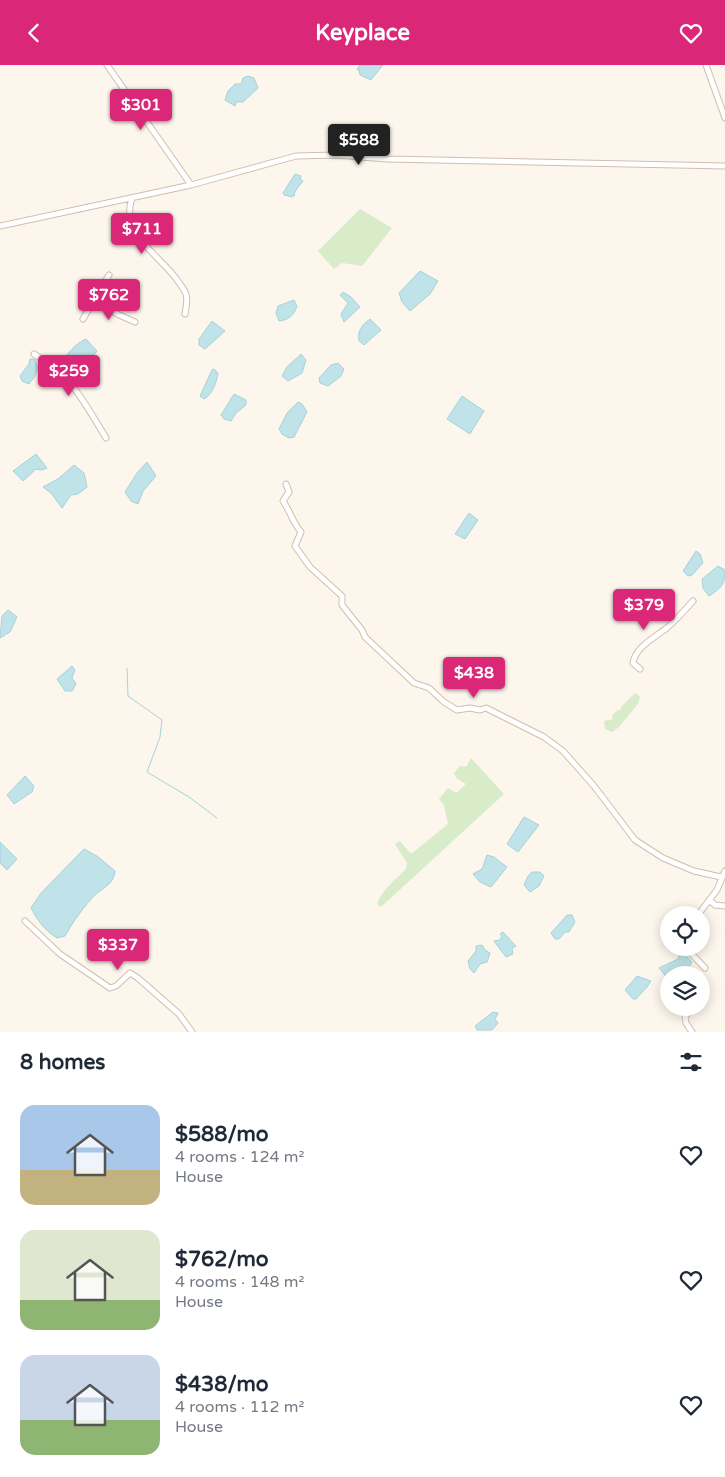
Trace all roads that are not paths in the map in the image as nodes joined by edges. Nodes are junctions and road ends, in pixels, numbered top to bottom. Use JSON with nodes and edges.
{"nodes":[{"id":1,"x":107,"y":65,"type":"edge"},
{"id":2,"x":706,"y":65,"type":"edge"},
{"id":3,"x":725,"y":118,"type":"edge"},
{"id":4,"x":725,"y":166,"type":"edge"},
{"id":5,"x":191,"y":185,"type":"junction"},
{"id":6,"x":132,"y":198,"type":"junction"},
{"id":7,"x":0,"y":226,"type":"edge"},
{"id":8,"x":109,"y":275,"type":"dead end"},
{"id":9,"x":96,"y":299,"type":"junction"},
{"id":10,"x":185,"y":314,"type":"dead end"},
{"id":11,"x":83,"y":319,"type":"dead end"},
{"id":12,"x":135,"y":323,"type":"dead end"},
{"id":13,"x":34,"y":354,"type":"dead end"},
{"id":14,"x":106,"y":439,"type":"dead end"},
{"id":15,"x":286,"y":484,"type":"dead end"},
{"id":16,"x":693,"y":601,"type":"dead end"},
{"id":17,"x":640,"y":669,"type":"dead end"},
{"id":18,"x":725,"y":871,"type":"edge"},
{"id":19,"x":721,"y":877,"type":"junction"},
{"id":20,"x":709,"y":900,"type":"junction"},
{"id":21,"x":705,"y":906,"type":"edge"},
{"id":22,"x":725,"y":906,"type":"edge"},
{"id":23,"x":25,"y":921,"type":"dead end"},
{"id":24,"x":693,"y":956,"type":"edge"},
{"id":25,"x":702,"y":966,"type":"edge"},
{"id":26,"x":686,"y":1016,"type":"edge"},
{"id":27,"x":192,"y":1032,"type":"edge"},
{"id":28,"x":692,"y":1032,"type":"edge"}],
"edges":[{"from":1,"to":5,"type":"street"},
{"from":2,"to":3,"type":"street"},
{"from":4,"to":5,"type":"street"},
{"from":5,"to":6,"type":"street"},
{"from":6,"to":7,"type":"street"},
{"from":6,"to":10,"type":"street"},
{"from":8,"to":9,"type":"street"},
{"from":9,"to":11,"type":"street"},
{"from":9,"to":12,"type":"street"},
{"from":13,"to":14,"type":"street"},
{"from":15,"to":19,"type":"street"},
{"from":16,"to":17,"type":"street"},
{"from":18,"to":19,"type":"street"},
{"from":19,"to":20,"type":"street"},
{"from":20,"to":21,"type":"street"},
{"from":20,"to":22,"type":"street"},
{"from":23,"to":27,"type":"street"},
{"from":24,"to":25,"type":"street"},
{"from":26,"to":28,"type":"street"}]}
